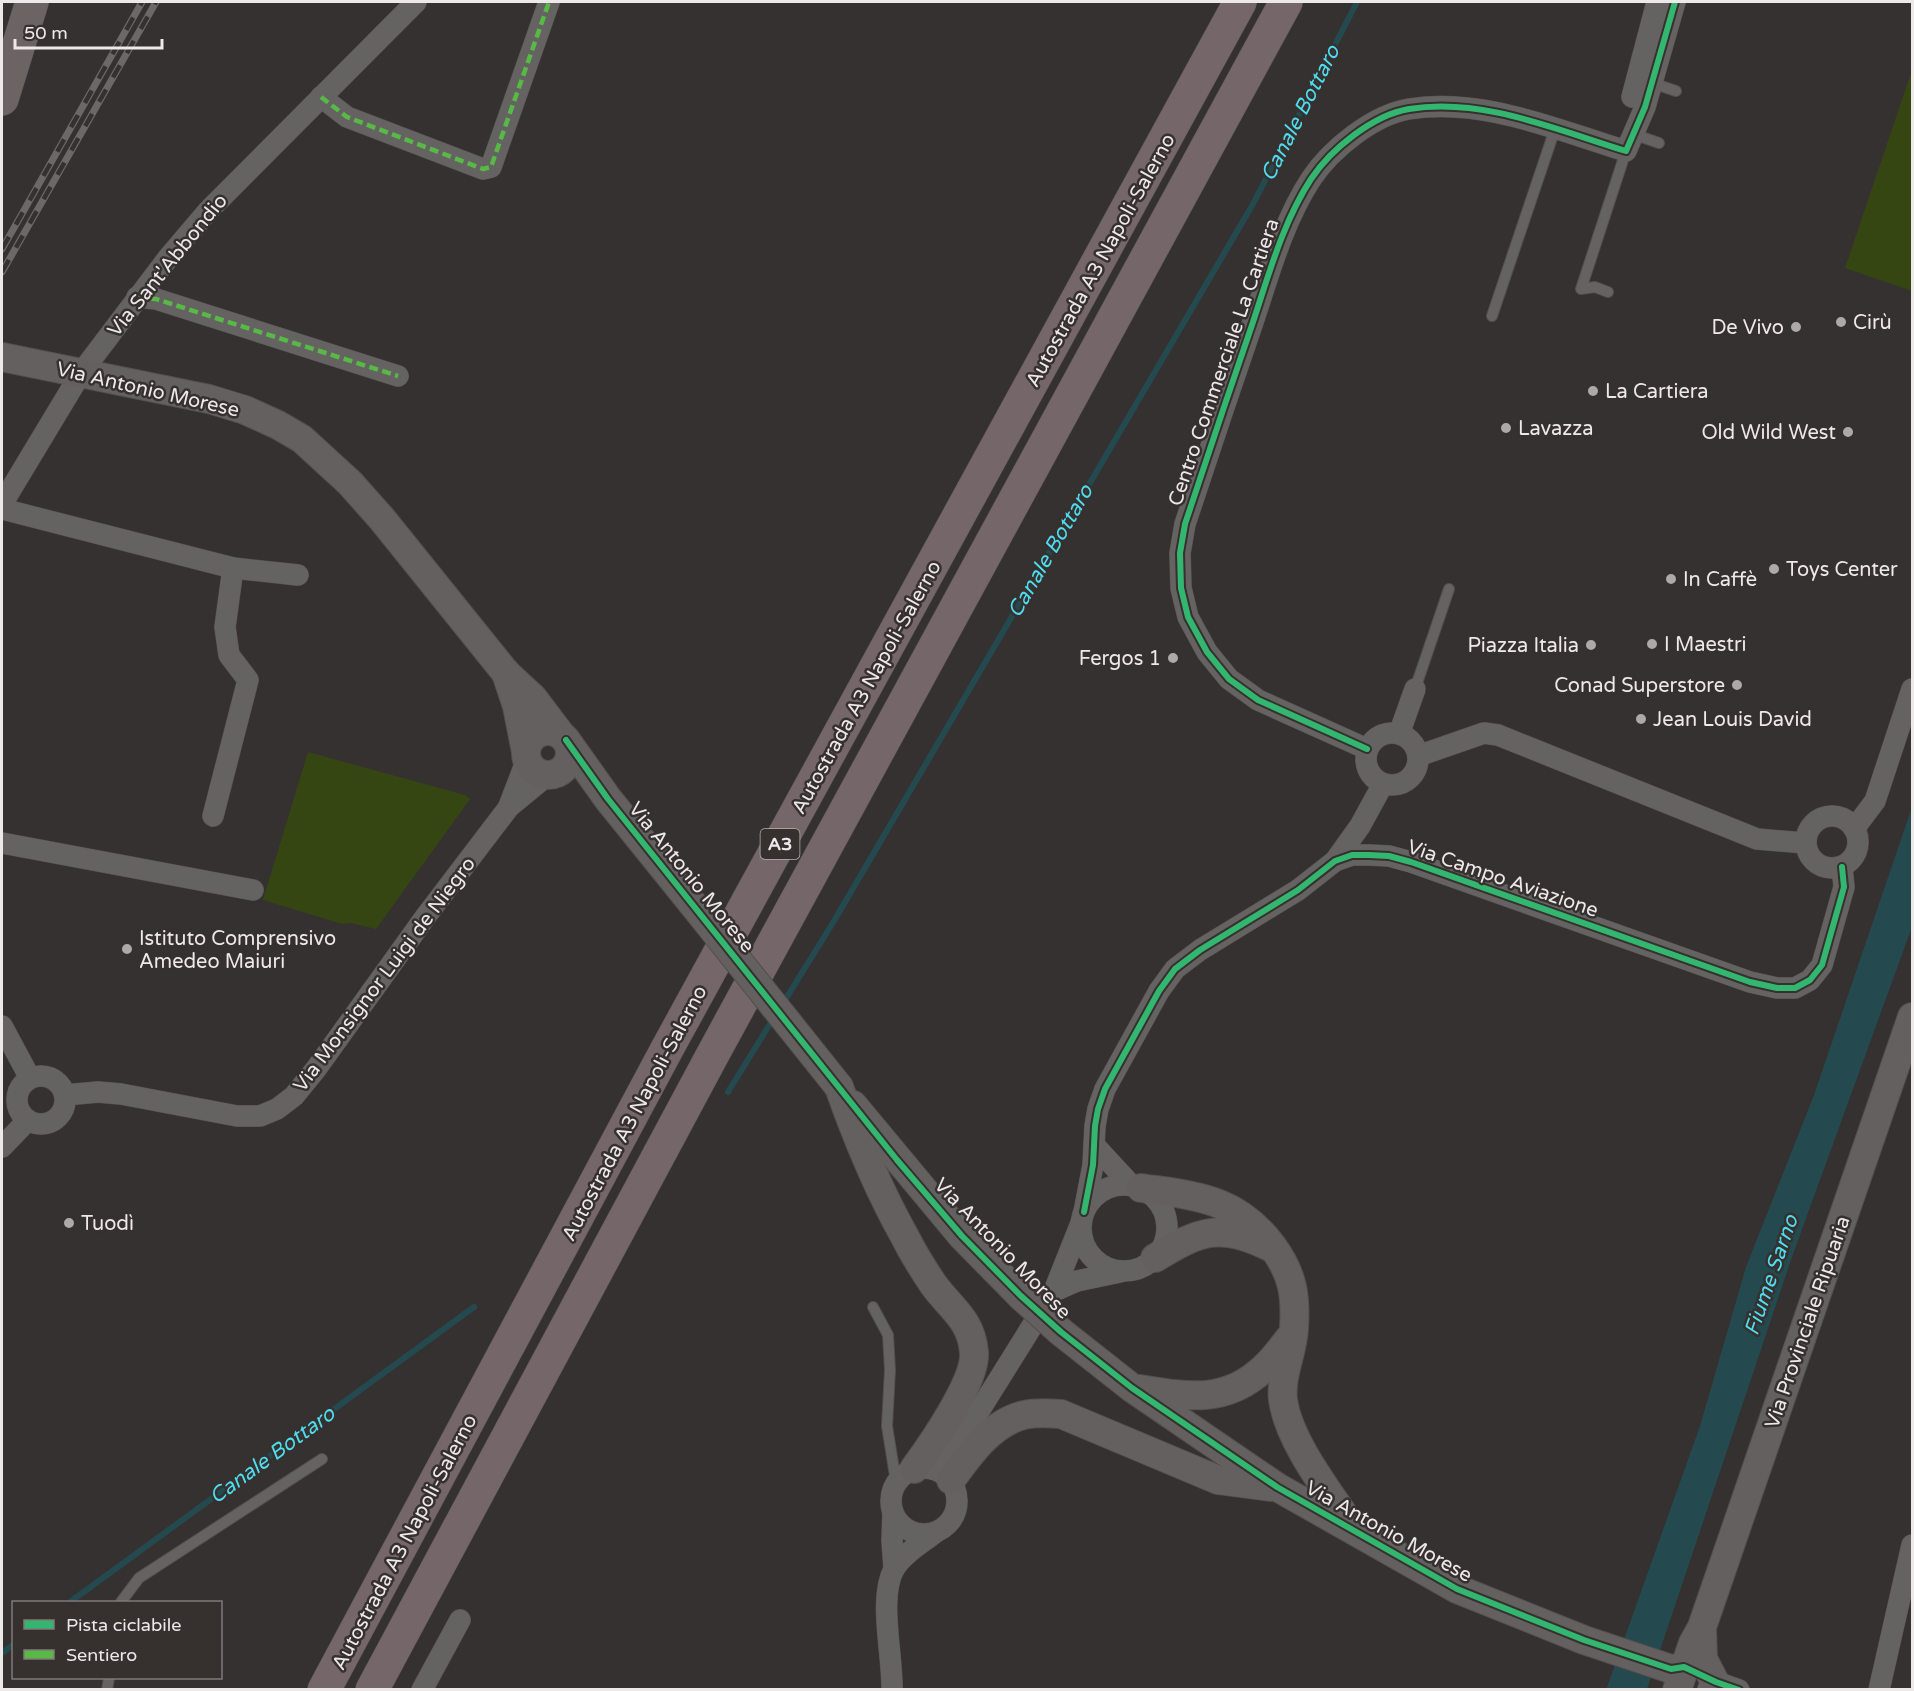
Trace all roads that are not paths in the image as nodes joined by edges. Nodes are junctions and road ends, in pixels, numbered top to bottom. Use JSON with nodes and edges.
{"nodes":[{"id":1,"x":32,"y":2,"type":"edge"},
{"id":2,"x":416,"y":2,"type":"edge"},
{"id":3,"x":549,"y":2,"type":"edge"},
{"id":4,"x":1240,"y":2,"type":"edge"},
{"id":5,"x":1286,"y":2,"type":"edge"},
{"id":6,"x":1657,"y":2,"type":"edge"},
{"id":7,"x":1675,"y":2,"type":"edge"},
{"id":8,"x":1652,"y":83,"type":"junction"},
{"id":9,"x":1676,"y":91,"type":"dead end"},
{"id":10,"x":321,"y":97,"type":"junction"},
{"id":11,"x":1632,"y":97,"type":"dead end"},
{"id":12,"x":2,"y":99,"type":"edge"},
{"id":13,"x":1555,"y":129,"type":"junction"},
{"id":14,"x":1629,"y":143,"type":"junction"},
{"id":15,"x":1659,"y":143,"type":"dead end"},
{"id":16,"x":1608,"y":292,"type":"dead end"},
{"id":17,"x":137,"y":297,"type":"junction"},
{"id":18,"x":1492,"y":316,"type":"dead end"},
{"id":19,"x":10,"y":359,"type":"edge"},
{"id":20,"x":81,"y":373,"type":"junction"},
{"id":21,"x":398,"y":376,"type":"dead end"},
{"id":22,"x":2,"y":504,"type":"edge"},
{"id":23,"x":2,"y":509,"type":"edge"},
{"id":24,"x":233,"y":568,"type":"junction"},
{"id":25,"x":298,"y":575,"type":"dead end"},
{"id":26,"x":1449,"y":590,"type":"dead end"},
{"id":27,"x":506,"y":674,"type":"junction"},
{"id":28,"x":1415,"y":689,"type":"joint"},
{"id":29,"x":1912,"y":689,"type":"edge"},
{"id":30,"x":1399,"y":734,"type":"junction"},
{"id":31,"x":564,"y":738,"type":"junction"},
{"id":32,"x":1367,"y":749,"type":"junction"},
{"id":33,"x":1418,"y":756,"type":"junction"},
{"id":34,"x":538,"y":765,"type":"junction"},
{"id":35,"x":1383,"y":784,"type":"junction"},
{"id":36,"x":608,"y":799,"type":"junction"},
{"id":37,"x":213,"y":816,"type":"dead end"},
{"id":38,"x":1854,"y":829,"type":"junction"},
{"id":39,"x":2,"y":843,"type":"edge"},
{"id":40,"x":1805,"y":843,"type":"junction"},
{"id":41,"x":1335,"y":861,"type":"junction"},
{"id":42,"x":1842,"y":867,"type":"junction"},
{"id":43,"x":253,"y":890,"type":"dead end"},
{"id":44,"x":2,"y":1026,"type":"edge"},
{"id":45,"x":1911,"y":1029,"type":"edge"},
{"id":46,"x":30,"y":1078,"type":"junction"},
{"id":47,"x":839,"y":1087,"type":"junction"},
{"id":48,"x":65,"y":1095,"type":"junction"},
{"id":49,"x":28,"y":1120,"type":"junction"},
{"id":50,"x":1094,"y":1145,"type":"junction"},
{"id":51,"x":2,"y":1147,"type":"edge"},
{"id":52,"x":1136,"y":1186,"type":"junction"},
{"id":53,"x":1082,"y":1217,"type":"junction"},
{"id":54,"x":1274,"y":1249,"type":"junction"},
{"id":55,"x":1155,"y":1258,"type":"junction"},
{"id":56,"x":1122,"y":1271,"type":"junction"},
{"id":57,"x":1054,"y":1291,"type":"junction"},
{"id":58,"x":873,"y":1307,"type":"dead end"},
{"id":59,"x":1294,"y":1332,"type":"junction"},
{"id":60,"x":1132,"y":1388,"type":"junction"},
{"id":61,"x":322,"y":1459,"type":"dead end"},
{"id":62,"x":926,"y":1476,"type":"junction"},
{"id":63,"x":1276,"y":1487,"type":"junction"},
{"id":64,"x":893,"y":1512,"type":"junction"},
{"id":65,"x":936,"y":1532,"type":"junction"},
{"id":66,"x":1354,"y":1532,"type":"junction"},
{"id":67,"x":1912,"y":1545,"type":"edge"},
{"id":68,"x":894,"y":1569,"type":"junction"},
{"id":69,"x":122,"y":1601,"type":"edge"},
{"id":70,"x":460,"y":1620,"type":"dead end"},
{"id":71,"x":1702,"y":1627,"type":"junction"},
{"id":72,"x":1678,"y":1678,"type":"edge"},
{"id":73,"x":1721,"y":1688,"type":"edge"},
{"id":74,"x":324,"y":1689,"type":"edge"},
{"id":75,"x":372,"y":1689,"type":"edge"},
{"id":76,"x":422,"y":1689,"type":"edge"},
{"id":77,"x":892,"y":1689,"type":"edge"},
{"id":78,"x":1879,"y":1689,"type":"edge"}],
"edges":[{"from":1,"to":12,"type":"main road"},
{"from":2,"to":10,"type":"street","name":"Via Sant'Abbondio"},
{"from":3,"to":10,"type":"street"},
{"from":4,"to":74,"type":"highway","name":"Autostrada A3 Napoli-Salerno","number":"A3"},
{"from":5,"to":75,"type":"highway","name":"Autostrada A3 Napoli-Salerno","number":"A3"},
{"from":6,"to":11,"type":"street"},
{"from":7,"to":8,"type":"street"},
{"from":8,"to":9,"type":"lane"},
{"from":8,"to":14,"type":"street"},
{"from":10,"to":17,"type":"street","name":"Via Sant'Abbondio"},
{"from":13,"to":14,"type":"street","name":"Centro Commerciale La Cartiera"},
{"from":13,"to":18,"type":"lane"},
{"from":13,"to":32,"type":"street","name":"Centro Commerciale La Cartiera"},
{"from":14,"to":15,"type":"lane"},
{"from":14,"to":16,"type":"lane"},
{"from":17,"to":20,"type":"street","name":"Via Sant'Abbondio"},
{"from":17,"to":21,"type":"street"},
{"from":19,"to":20,"type":"street","name":"Via Antonio Morese"},
{"from":20,"to":22,"type":"street","name":"Via Sant'Abbondio"},
{"from":20,"to":27,"type":"street","name":"Via Antonio Morese"},
{"from":23,"to":24,"type":"street"},
{"from":24,"to":25,"type":"street"},
{"from":24,"to":37,"type":"street"},
{"from":26,"to":28,"type":"lane"},
{"from":27,"to":31,"type":"street","name":"Via Antonio Morese"},
{"from":27,"to":34,"type":"street","name":"Via Antonio Morese"},
{"from":28,"to":30,"type":"street"},
{"from":29,"to":38,"type":"street"},
{"from":30,"to":32,"type":"street"},
{"from":30,"to":33,"type":"street"},
{"from":31,"to":34,"type":"street"},
{"from":31,"to":34,"type":"street"},
{"from":31,"to":36,"type":"street","name":"Via Antonio Morese"},
{"from":32,"to":35,"type":"street"},
{"from":33,"to":35,"type":"street"},
{"from":33,"to":40,"type":"street"},
{"from":34,"to":36,"type":"street","name":"Via Antonio Morese"},
{"from":34,"to":48,"type":"street","name":"Via Monsignor Luigi de Niegro"},
{"from":35,"to":41,"type":"street"},
{"from":36,"to":47,"type":"street","name":"Via Antonio Morese","bridge":true},
{"from":38,"to":40,"type":"street"},
{"from":38,"to":42,"type":"street"},
{"from":39,"to":43,"type":"street"},
{"from":40,"to":42,"type":"street"},
{"from":41,"to":42,"type":"street","name":"Via Campo Aviazione"},
{"from":41,"to":50,"type":"street","name":"Via Campo Aviazione"},
{"from":44,"to":46,"type":"street"},
{"from":45,"to":71,"type":"street","name":"Via Provinciale Ripuaria"},
{"from":46,"to":48,"type":"street"},
{"from":46,"to":49,"type":"street"},
{"from":47,"to":60,"type":"street","name":"Via Antonio Morese","bridge":true},
{"from":47,"to":62,"type":"street"},
{"from":48,"to":49,"type":"street"},
{"from":49,"to":51,"type":"street"},
{"from":50,"to":52,"type":"street"},
{"from":50,"to":53,"type":"street","name":"Via Campo Aviazione"},
{"from":52,"to":53,"type":"street"},
{"from":52,"to":54,"type":"street"},
{"from":52,"to":55,"type":"street"},
{"from":53,"to":56,"type":"street"},
{"from":53,"to":57,"type":"street"},
{"from":54,"to":55,"type":"street"},
{"from":54,"to":59,"type":"street"},
{"from":55,"to":56,"type":"street"},
{"from":56,"to":57,"type":"street"},
{"from":57,"to":62,"type":"street"},
{"from":58,"to":62,"type":"lane"},
{"from":59,"to":60,"type":"street"},
{"from":59,"to":66,"type":"street"},
{"from":60,"to":63,"type":"street","name":"Via Antonio Morese"},
{"from":61,"to":69,"type":"lane"},
{"from":62,"to":63,"type":"street"},
{"from":62,"to":64,"type":"street"},
{"from":62,"to":65,"type":"street"},
{"from":63,"to":66,"type":"street","name":"Via Antonio Morese"},
{"from":64,"to":65,"type":"street"},
{"from":64,"to":68,"type":"street"},
{"from":65,"to":68,"type":"street"},
{"from":66,"to":72,"type":"street","name":"Via Antonio Morese"},
{"from":67,"to":78,"type":"street"},
{"from":68,"to":77,"type":"street"},
{"from":70,"to":76,"type":"street"},
{"from":71,"to":72,"type":"street","name":"Via Provinciale Ripuaria"},
{"from":71,"to":73,"type":"street","name":"Via Provinciale Ripuaria"},
{"from":72,"to":73,"type":"street","name":"Via Antonio Morese"}]}
